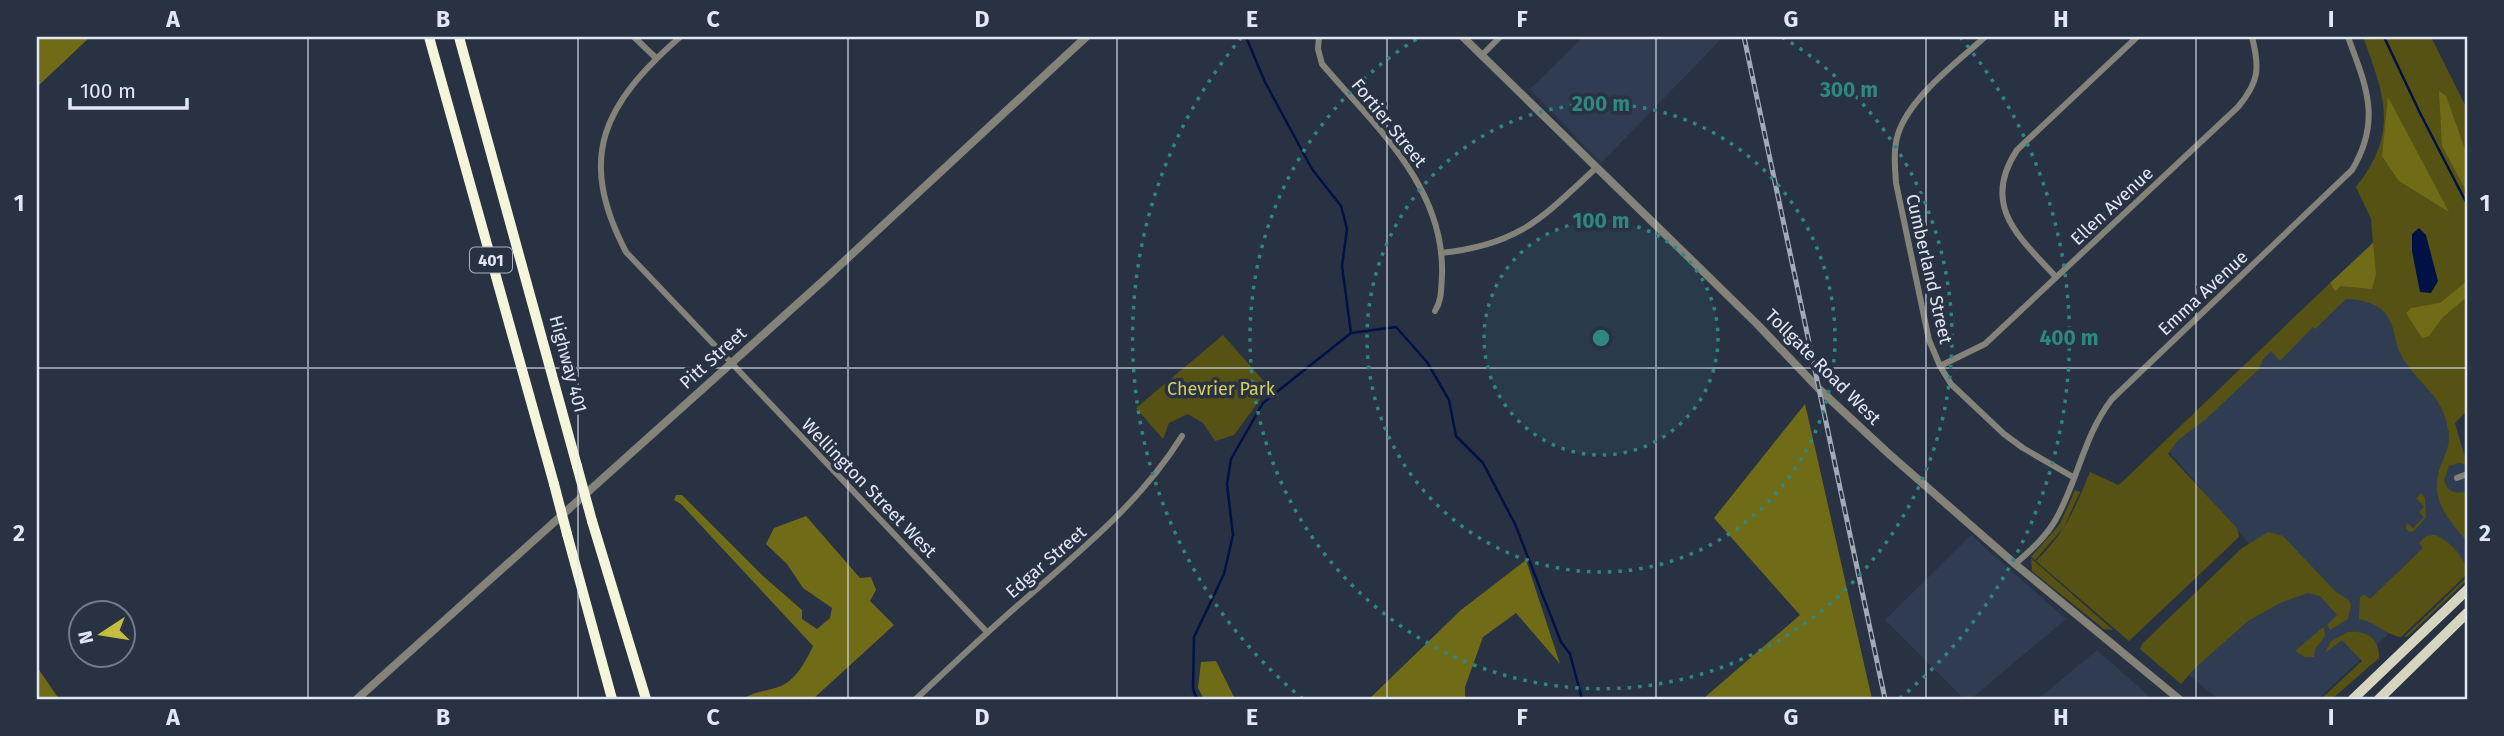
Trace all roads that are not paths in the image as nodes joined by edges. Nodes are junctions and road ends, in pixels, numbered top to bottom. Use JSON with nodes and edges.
{"nodes":[{"id":1,"x":429,"y":37,"type":"edge"},
{"id":2,"x":459,"y":37,"type":"edge"},
{"id":3,"x":634,"y":37,"type":"edge"},
{"id":4,"x":680,"y":37,"type":"edge"},
{"id":5,"x":1086,"y":37,"type":"edge"},
{"id":6,"x":1319,"y":37,"type":"edge"},
{"id":7,"x":1464,"y":37,"type":"edge"},
{"id":8,"x":1500,"y":37,"type":"edge"},
{"id":9,"x":1985,"y":37,"type":"edge"},
{"id":10,"x":2137,"y":37,"type":"edge"},
{"id":11,"x":2252,"y":37,"type":"edge"},
{"id":12,"x":2348,"y":37,"type":"edge"},
{"id":13,"x":1482,"y":55,"type":"junction"},
{"id":14,"x":656,"y":58,"type":"junction"},
{"id":15,"x":1596,"y":168,"type":"junction"},
{"id":16,"x":1441,"y":253,"type":"junction"},
{"id":17,"x":2056,"y":277,"type":"junction"},
{"id":18,"x":1435,"y":312,"type":"dead end"},
{"id":19,"x":730,"y":363,"type":"junction"},
{"id":20,"x":1940,"y":366,"type":"junction"},
{"id":21,"x":1182,"y":436,"type":"dead end"},
{"id":22,"x":2467,"y":474,"type":"edge"},
{"id":23,"x":2073,"y":477,"type":"junction"},
{"id":24,"x":2456,"y":478,"type":"dead end"},
{"id":25,"x":2015,"y":564,"type":"junction"},
{"id":26,"x":2467,"y":590,"type":"edge"},
{"id":27,"x":2467,"y":614,"type":"edge"},
{"id":28,"x":987,"y":632,"type":"junction"},
{"id":29,"x":2352,"y":698,"type":"edge"},
{"id":30,"x":358,"y":699,"type":"edge"},
{"id":31,"x":612,"y":699,"type":"edge"},
{"id":32,"x":646,"y":699,"type":"edge"},
{"id":33,"x":915,"y":699,"type":"edge"},
{"id":34,"x":2179,"y":699,"type":"edge"},
{"id":35,"x":2379,"y":699,"type":"edge"}],
"edges":[{"from":1,"to":31,"type":"highway","number":"401","bridge":true},
{"from":2,"to":32,"type":"highway","name":"Highway 401","number":"401","bridge":true},
{"from":3,"to":14,"type":"street"},
{"from":4,"to":14,"type":"street","name":"Wellington Street West"},
{"from":5,"to":19,"type":"street","name":"Pitt Street"},
{"from":6,"to":16,"type":"street","name":"Fortier Street"},
{"from":7,"to":13,"type":"street","name":"Tollgate Road West"},
{"from":8,"to":13,"type":"street"},
{"from":9,"to":20,"type":"street","name":"Cumberland Street"},
{"from":10,"to":17,"type":"street"},
{"from":11,"to":17,"type":"street","name":"Ellen Avenue"},
{"from":12,"to":23,"type":"street","name":"Emma Avenue"},
{"from":13,"to":15,"type":"street","name":"Tollgate Road West"},
{"from":14,"to":19,"type":"street","name":"Wellington Street West"},
{"from":15,"to":16,"type":"street"},
{"from":15,"to":25,"type":"street","name":"Tollgate Road West"},
{"from":16,"to":18,"type":"street","name":"Fortier Street"},
{"from":17,"to":20,"type":"street","name":"Ellen Avenue"},
{"from":19,"to":28,"type":"street","name":"Wellington Street West"},
{"from":19,"to":30,"type":"street","name":"Pitt Street"},
{"from":20,"to":23,"type":"street","name":"Cumberland Street"},
{"from":21,"to":28,"type":"street","name":"Edgar Street"},
{"from":22,"to":24,"type":"street"},
{"from":23,"to":25,"type":"street","name":"Emma Avenue"},
{"from":25,"to":34,"type":"street","name":"Tollgate Road West"},
{"from":26,"to":29,"type":"main road"},
{"from":27,"to":35,"type":"main road"},
{"from":28,"to":33,"type":"street","name":"Edgar Street"}]}
